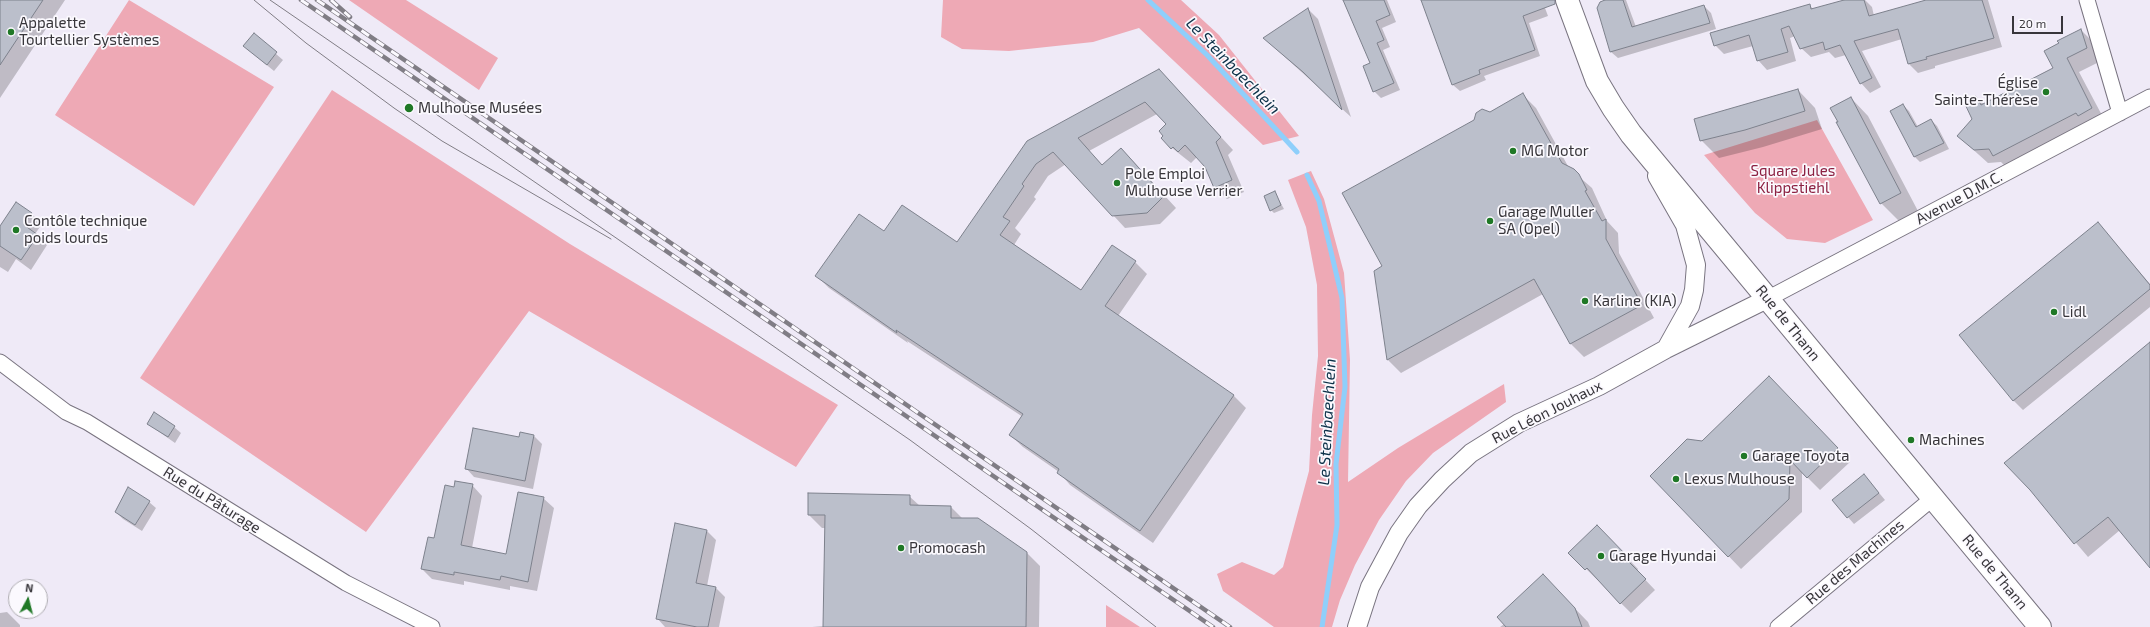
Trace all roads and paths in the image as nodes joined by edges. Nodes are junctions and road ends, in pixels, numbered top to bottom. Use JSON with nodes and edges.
{"nodes":[{"id":1,"x":1567,"y":0,"type":"edge"},
{"id":2,"x":2087,"y":0,"type":"edge"},
{"id":3,"x":2150,"y":97,"type":"edge"},
{"id":4,"x":2120,"y":113,"type":"junction"},
{"id":5,"x":1631,"y":134,"type":"junction"},
{"id":6,"x":1769,"y":298,"type":"junction"},
{"id":7,"x":1666,"y":349,"type":"junction"},
{"id":8,"x":0,"y":362,"type":"edge"},
{"id":9,"x":1933,"y":498,"type":"junction"},
{"id":10,"x":432,"y":627,"type":"edge"},
{"id":11,"x":1357,"y":627,"type":"edge"},
{"id":12,"x":1778,"y":627,"type":"edge"},
{"id":13,"x":2040,"y":627,"type":"edge"}],
"edges":[{"from":1,"to":5,"type":"main road","name":"Rue de Thann"},
{"from":2,"to":4,"type":"street"},
{"from":3,"to":4,"type":"street","name":"Avenue D.M.C."},
{"from":4,"to":6,"type":"street","name":"Avenue D.M.C."},
{"from":5,"to":6,"type":"main road","name":"Rue de Thann"},
{"from":5,"to":7,"type":"street"},
{"from":6,"to":7,"type":"street","name":"Rue Léon Jouhaux"},
{"from":6,"to":9,"type":"main road","name":"Rue de Thann"},
{"from":7,"to":11,"type":"street","name":"Rue Léon Jouhaux"},
{"from":8,"to":10,"type":"street","name":"Rue du Pâturage"},
{"from":9,"to":12,"type":"street","name":"Rue des Machines"},
{"from":9,"to":13,"type":"main road","name":"Rue de Thann"}]}
